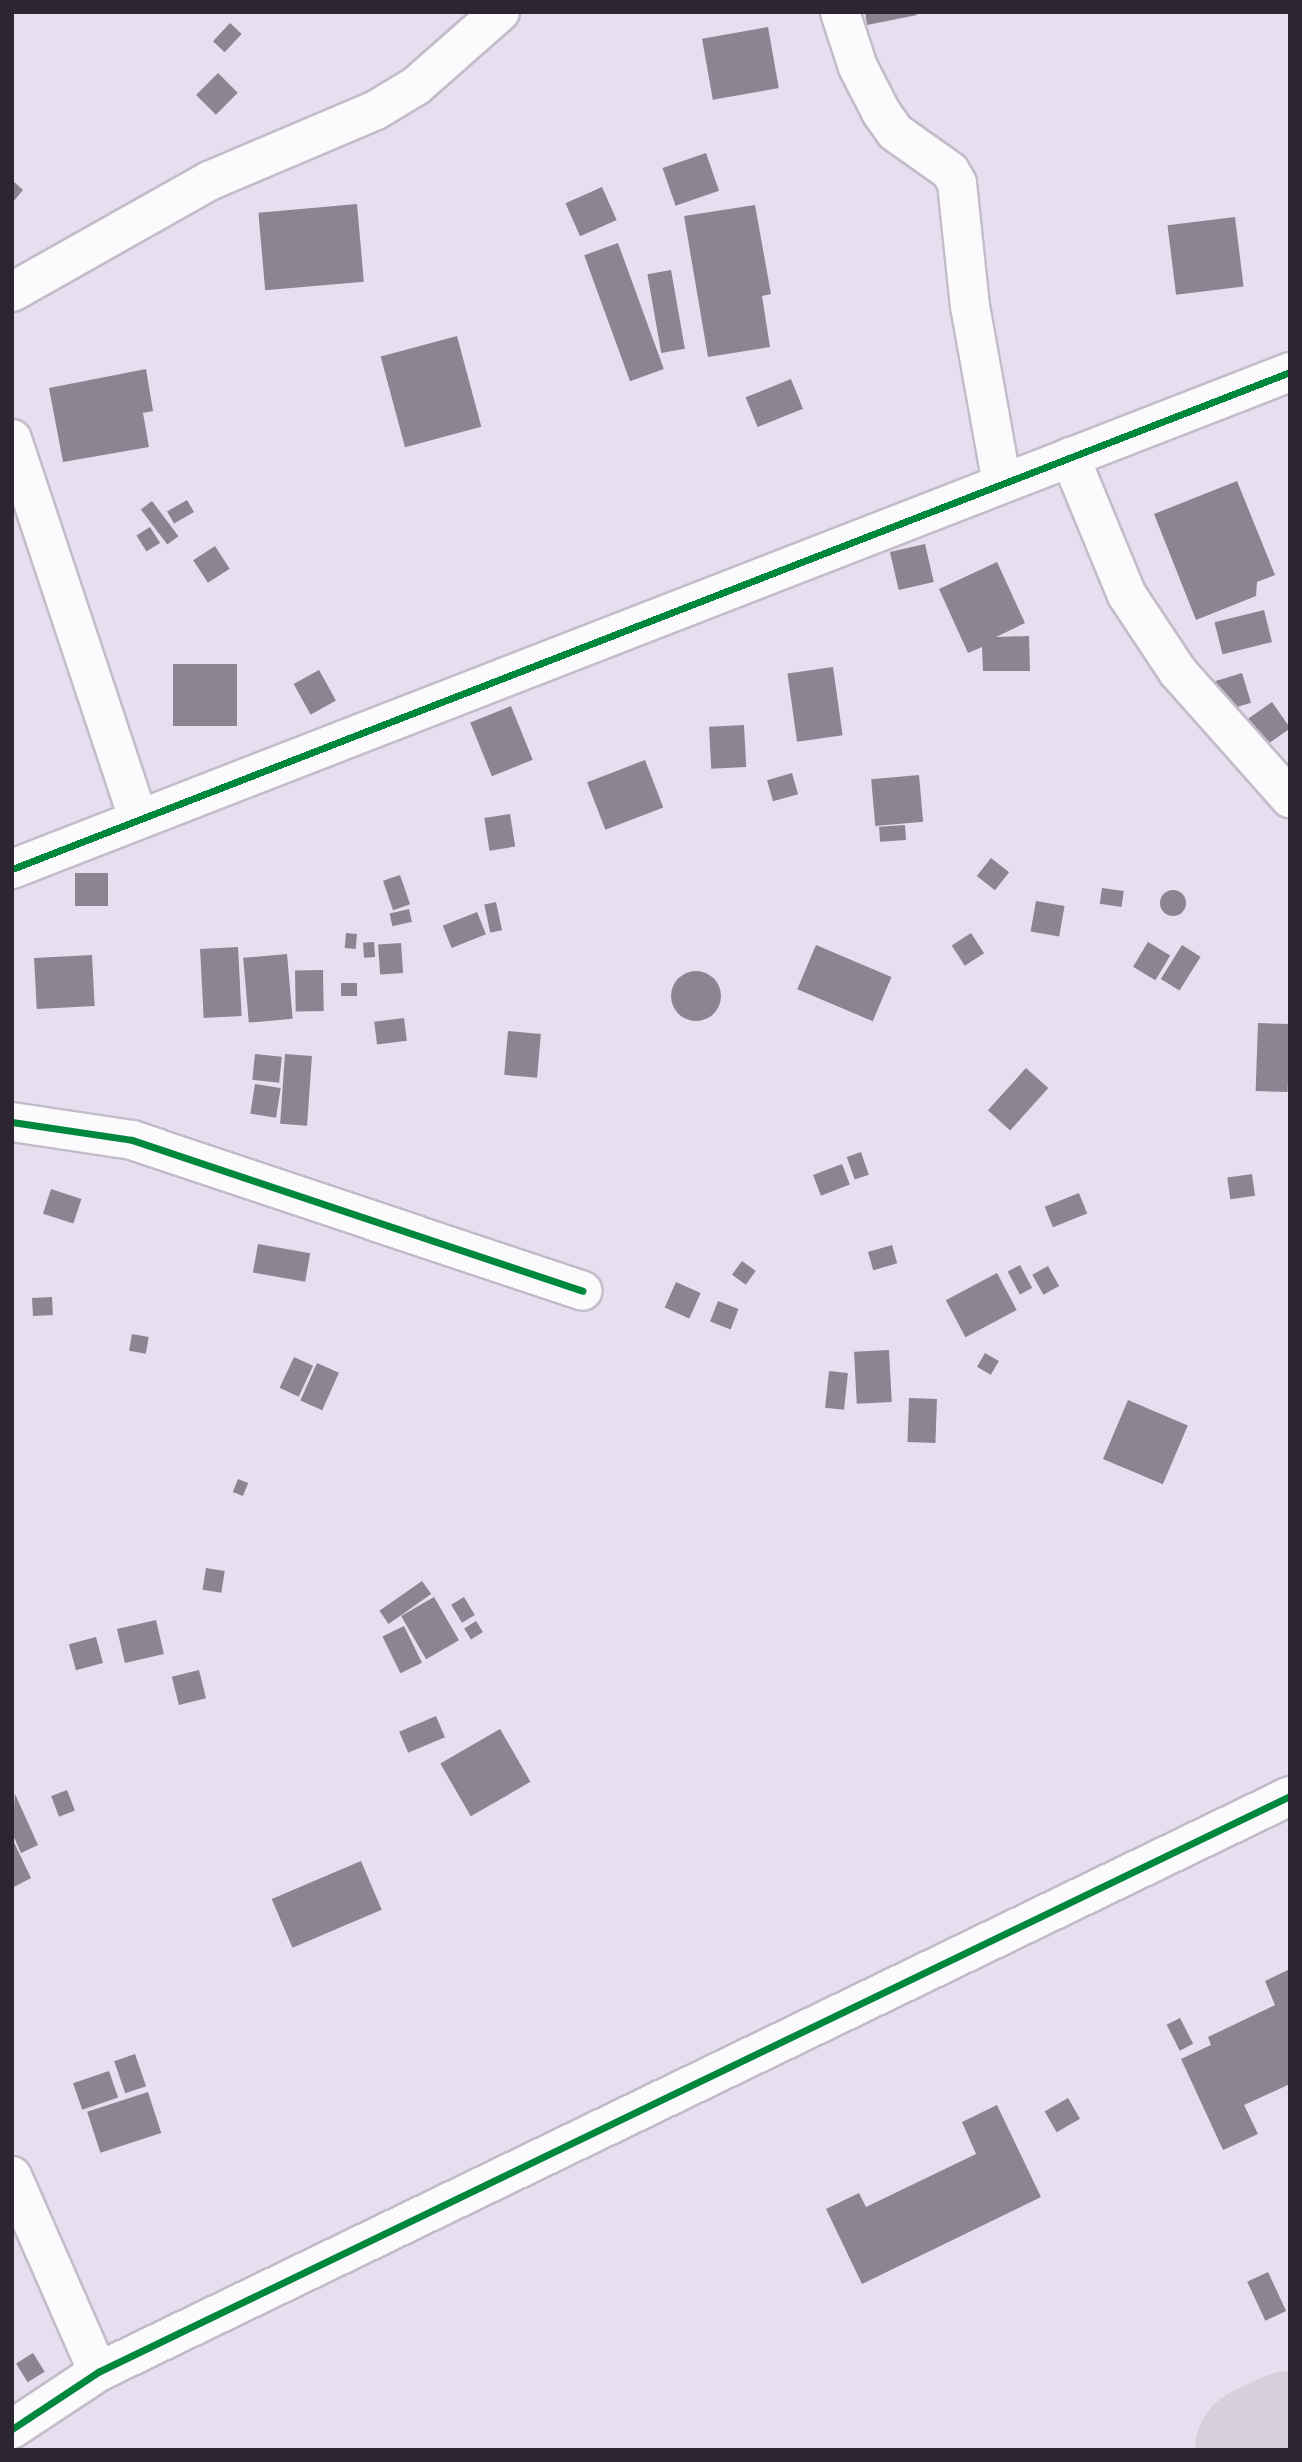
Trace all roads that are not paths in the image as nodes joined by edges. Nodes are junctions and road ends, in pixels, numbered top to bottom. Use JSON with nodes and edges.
{"nodes":[{"id":1,"x":500,"y":12,"type":"edge"},
{"id":2,"x":840,"y":12,"type":"edge"},
{"id":3,"x":12,"y":292,"type":"edge"},
{"id":4,"x":1290,"y":372,"type":"edge"},
{"id":5,"x":12,"y":439,"type":"edge"},
{"id":6,"x":1070,"y":457,"type":"junction"},
{"id":7,"x":1002,"y":483,"type":"junction"},
{"id":8,"x":1290,"y":797,"type":"edge"},
{"id":9,"x":138,"y":817,"type":"junction"},
{"id":10,"x":12,"y":869,"type":"edge"},
{"id":11,"x":12,"y":1122,"type":"edge"},
{"id":12,"x":582,"y":1291,"type":"dead end"},
{"id":13,"x":1290,"y":1796,"type":"edge"},
{"id":14,"x":12,"y":2176,"type":"edge"},
{"id":15,"x":98,"y":2372,"type":"junction"},
{"id":16,"x":12,"y":2429,"type":"edge"}],
"edges":[{"from":1,"to":3,"type":"street"},
{"from":2,"to":7,"type":"street"},
{"from":4,"to":6,"type":"street"},
{"from":5,"to":9,"type":"street"},
{"from":6,"to":7,"type":"street"},
{"from":6,"to":8,"type":"street"},
{"from":7,"to":9,"type":"street"},
{"from":9,"to":10,"type":"street"},
{"from":11,"to":12,"type":"street"},
{"from":13,"to":15,"type":"street"},
{"from":14,"to":15,"type":"street"},
{"from":15,"to":16,"type":"street"}]}
